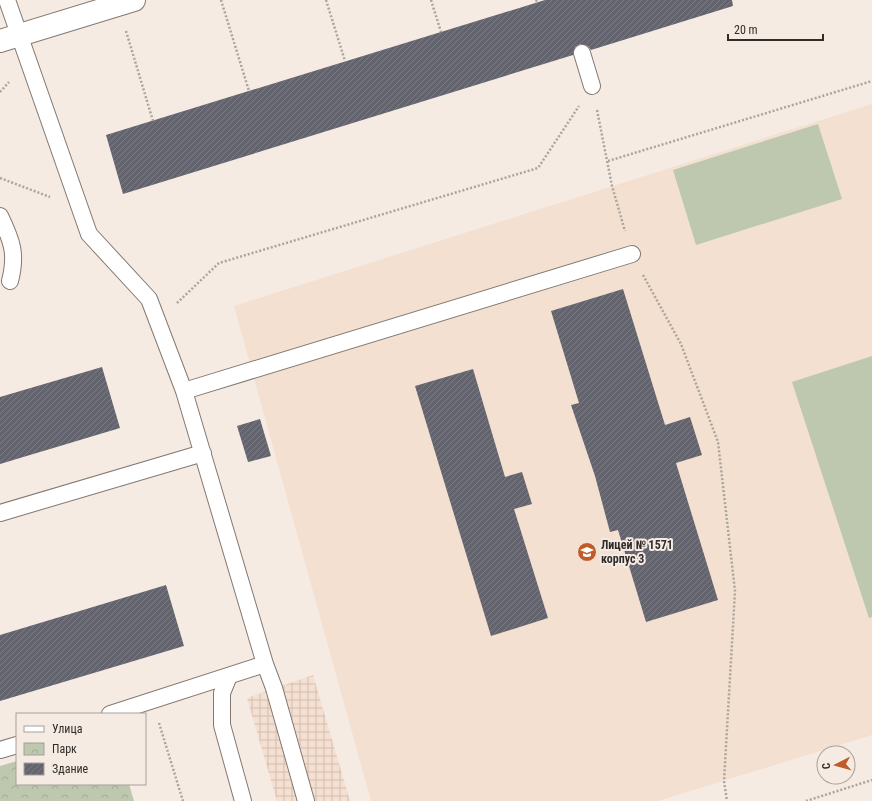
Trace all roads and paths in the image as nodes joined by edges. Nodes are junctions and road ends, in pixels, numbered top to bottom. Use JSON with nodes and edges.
{"nodes":[{"id":1,"x":7,"y":0,"type":"edge"},
{"id":2,"x":134,"y":0,"type":"edge"},
{"id":3,"x":221,"y":0,"type":"edge"},
{"id":4,"x":326,"y":0,"type":"edge"},
{"id":5,"x":431,"y":0,"type":"edge"},
{"id":6,"x":124,"y":26,"type":"dead end"},
{"id":7,"x":441,"y":32,"type":"dead end"},
{"id":8,"x":9,"y":38,"type":"edge"},
{"id":9,"x":582,"y":53,"type":"dead end"},
{"id":10,"x":345,"y":61,"type":"dead end"},
{"id":11,"x":872,"y":81,"type":"edge"},
{"id":12,"x":592,"y":86,"type":"junction"},
{"id":13,"x":249,"y":91,"type":"dead end"},
{"id":14,"x":154,"y":121,"type":"dead end"},
{"id":15,"x":608,"y":161,"type":"junction"},
{"id":16,"x":0,"y":178,"type":"edge"},
{"id":17,"x":80,"y":209,"type":"junction"},
{"id":18,"x":0,"y":216,"type":"edge"},
{"id":19,"x":632,"y":254,"type":"junction"},
{"id":20,"x":10,"y":281,"type":"dead end"},
{"id":21,"x":158,"y":321,"type":"junction"},
{"id":22,"x":184,"y":391,"type":"junction"},
{"id":23,"x":203,"y":453,"type":"junction"},
{"id":24,"x":0,"y":513,"type":"edge"},
{"id":25,"x":265,"y":664,"type":"junction"},
{"id":26,"x":229,"y":676,"type":"junction"},
{"id":27,"x":152,"y":700,"type":"junction"},
{"id":28,"x":113,"y":713,"type":"edge"},
{"id":29,"x":16,"y":745,"type":"edge"},
{"id":30,"x":0,"y":750,"type":"edge"},
{"id":31,"x":872,"y":780,"type":"edge"},
{"id":32,"x":183,"y":801,"type":"edge"},
{"id":33,"x":243,"y":801,"type":"edge"},
{"id":34,"x":306,"y":801,"type":"edge"},
{"id":35,"x":727,"y":801,"type":"edge"},
{"id":36,"x":806,"y":801,"type":"edge"}],
"edges":[{"from":1,"to":8,"type":"lane"},
{"from":2,"to":8,"type":"street"},
{"from":3,"to":13,"type":"path"},
{"from":4,"to":10,"type":"path"},
{"from":5,"to":7,"type":"path"},
{"from":6,"to":14,"type":"path"},
{"from":8,"to":17,"type":"lane"},
{"from":9,"to":12,"type":"lane"},
{"from":11,"to":15,"type":"path"},
{"from":12,"to":15,"type":"path"},
{"from":12,"to":21,"type":"path"},
{"from":15,"to":19,"type":"path"},
{"from":16,"to":17,"type":"path"},
{"from":17,"to":21,"type":"lane"},
{"from":18,"to":20,"type":"lane"},
{"from":19,"to":22,"type":"lane"},
{"from":19,"to":35,"type":"path"},
{"from":21,"to":22,"type":"lane"},
{"from":22,"to":23,"type":"lane"},
{"from":23,"to":24,"type":"lane"},
{"from":23,"to":25,"type":"lane"},
{"from":25,"to":26,"type":"lane"},
{"from":25,"to":34,"type":"lane"},
{"from":26,"to":27,"type":"lane"},
{"from":26,"to":33,"type":"lane"},
{"from":27,"to":28,"type":"lane"},
{"from":27,"to":32,"type":"path"},
{"from":29,"to":30,"type":"lane"},
{"from":31,"to":36,"type":"path"}]}
